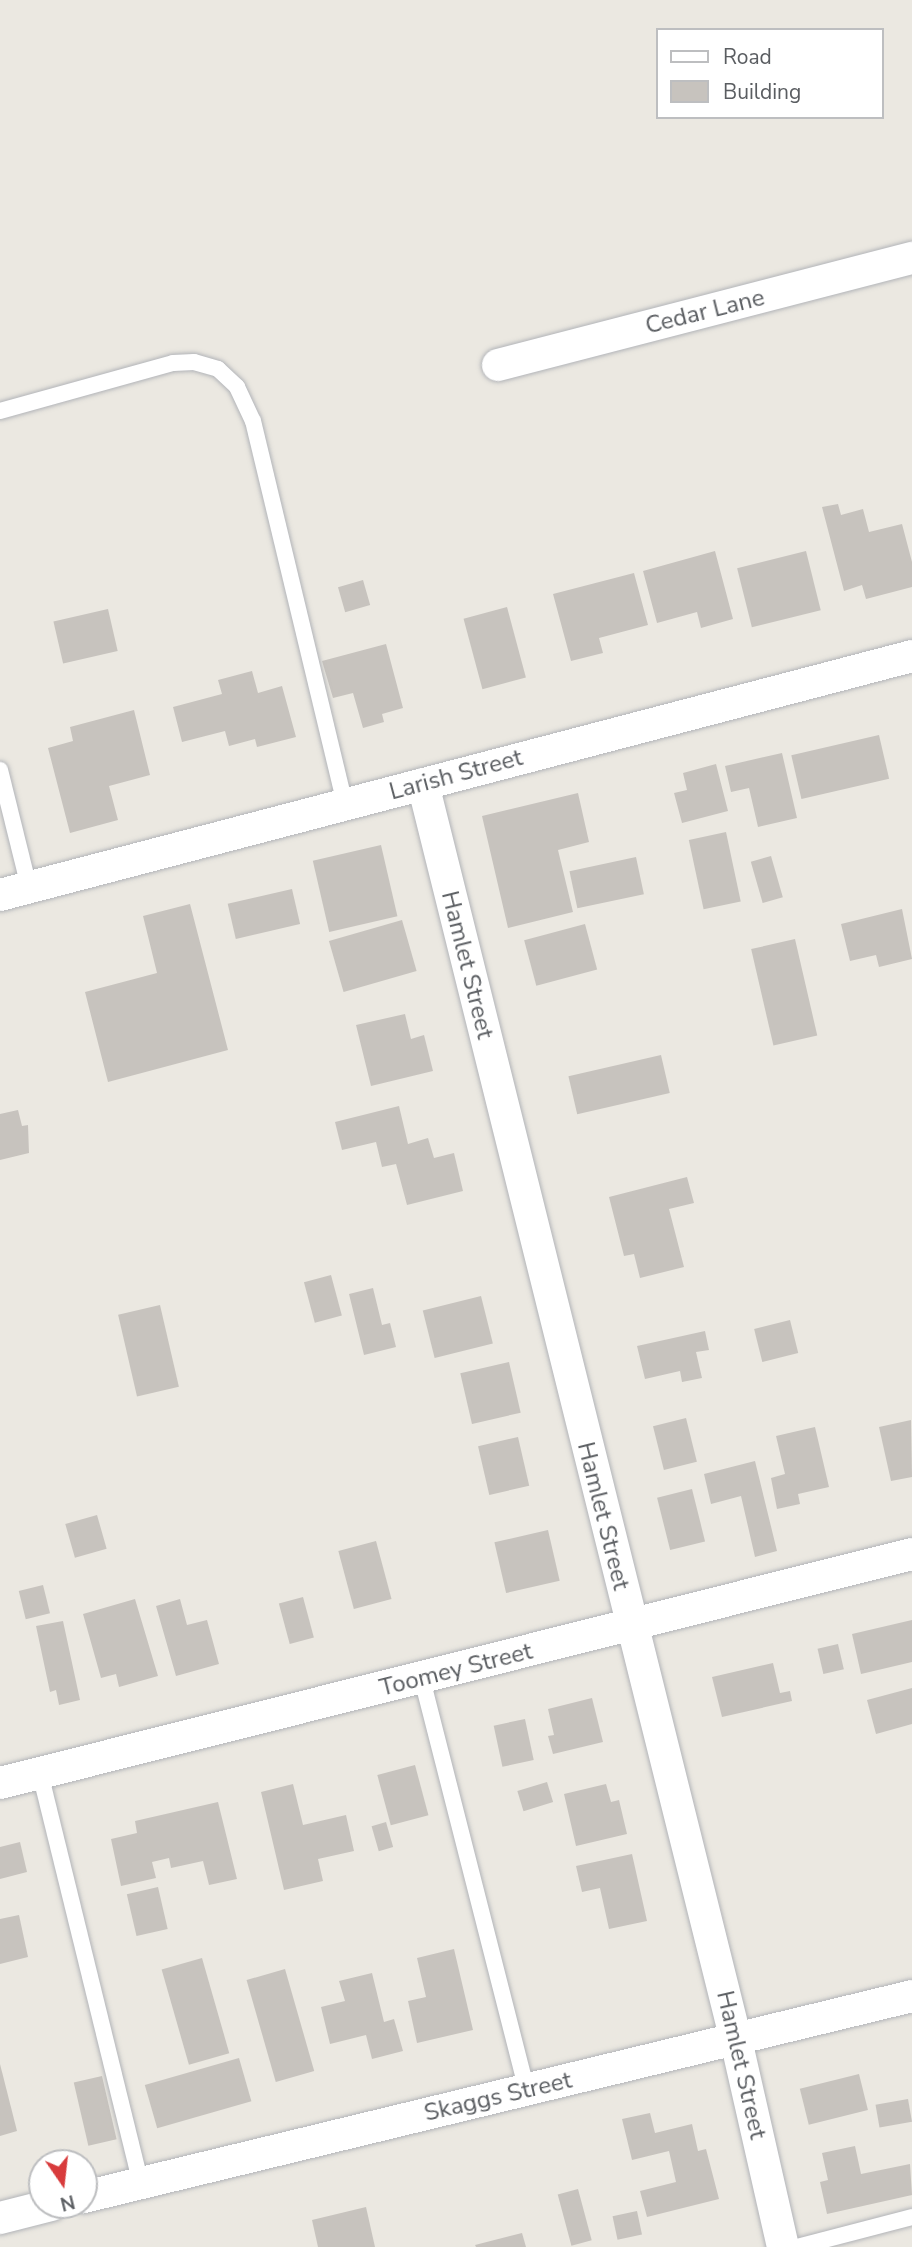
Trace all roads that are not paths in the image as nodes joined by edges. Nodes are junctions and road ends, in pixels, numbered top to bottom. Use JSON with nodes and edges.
{"nodes":[{"id":1,"x":912,"y":258,"type":"edge"},
{"id":2,"x":498,"y":365,"type":"dead end"},
{"id":3,"x":0,"y":411,"type":"edge"},
{"id":4,"x":912,"y":656,"type":"edge"},
{"id":5,"x":0,"y":770,"type":"edge"},
{"id":6,"x":422,"y":784,"type":"junction"},
{"id":7,"x":345,"y":803,"type":"junction"},
{"id":8,"x":15,"y":891,"type":"edge"},
{"id":9,"x":912,"y":1554,"type":"edge"},
{"id":10,"x":630,"y":1628,"type":"junction"},
{"id":11,"x":422,"y":1679,"type":"junction"},
{"id":12,"x":40,"y":1773,"type":"junction"},
{"id":13,"x":0,"y":1783,"type":"edge"},
{"id":14,"x":912,"y":1996,"type":"edge"},
{"id":15,"x":736,"y":2040,"type":"junction"},
{"id":16,"x":527,"y":2091,"type":"junction"},
{"id":17,"x":141,"y":2183,"type":"junction"},
{"id":18,"x":98,"y":2194,"type":"edge"},
{"id":19,"x":28,"y":2211,"type":"edge"},
{"id":20,"x":912,"y":2217,"type":"edge"},
{"id":21,"x":0,"y":2218,"type":"edge"},
{"id":22,"x":783,"y":2247,"type":"edge"},
{"id":23,"x":797,"y":2247,"type":"edge"}],
"edges":[{"from":1,"to":2,"type":"street","name":"Cedar Lane"},
{"from":3,"to":7,"type":"lane"},
{"from":4,"to":6,"type":"street","name":"Larish Street"},
{"from":5,"to":8,"type":"lane"},
{"from":6,"to":7,"type":"street","name":"Larish Street"},
{"from":6,"to":10,"type":"street","name":"Hamlet Street"},
{"from":7,"to":8,"type":"street","name":"Larish Street"},
{"from":9,"to":10,"type":"street","name":"Toomey Street"},
{"from":10,"to":11,"type":"street","name":"Toomey Street"},
{"from":10,"to":15,"type":"street","name":"Hamlet Street"},
{"from":11,"to":12,"type":"street","name":"Toomey Street"},
{"from":11,"to":16,"type":"lane"},
{"from":12,"to":13,"type":"street","name":"Toomey Street"},
{"from":12,"to":17,"type":"lane"},
{"from":14,"to":15,"type":"street","name":"Skaggs Street"},
{"from":15,"to":16,"type":"street","name":"Skaggs Street"},
{"from":15,"to":22,"type":"street","name":"Hamlet Street"},
{"from":16,"to":17,"type":"street","name":"Skaggs Street"},
{"from":17,"to":18,"type":"street","name":"Skaggs Street"},
{"from":19,"to":21,"type":"street"},
{"from":20,"to":23,"type":"lane"}]}
